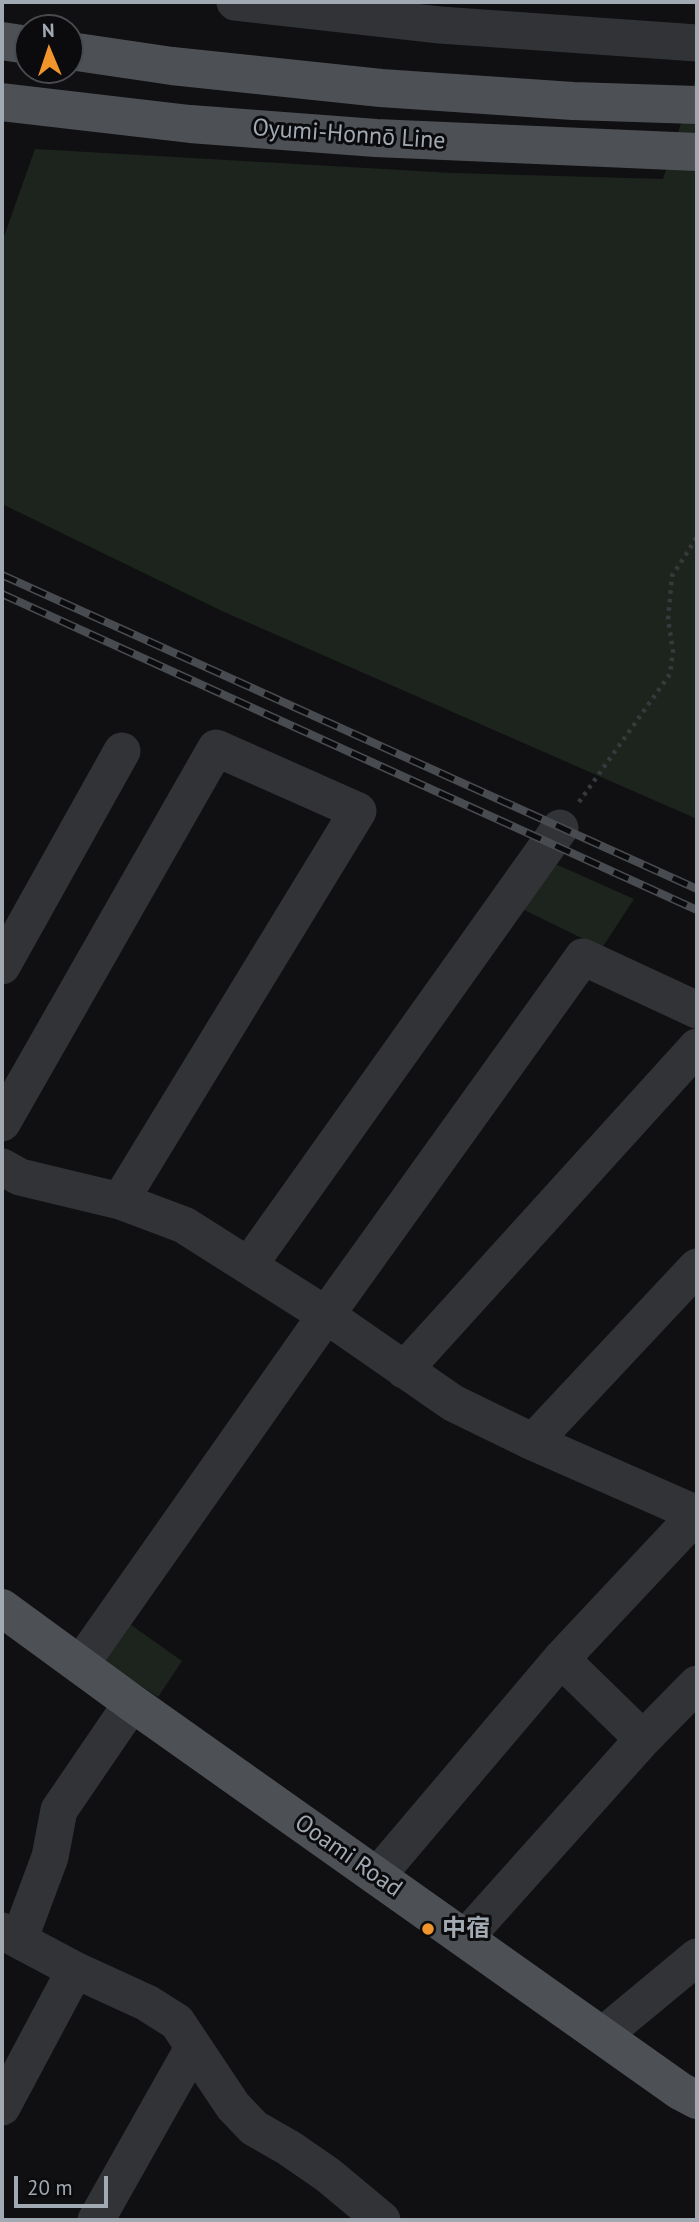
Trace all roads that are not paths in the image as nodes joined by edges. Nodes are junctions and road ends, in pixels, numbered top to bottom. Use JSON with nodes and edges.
{"nodes":[{"id":1,"x":234,"y":2,"type":"edge"},
{"id":2,"x":697,"y":43,"type":"edge"},
{"id":3,"x":84,"y":53,"type":"edge"},
{"id":4,"x":2,"y":102,"type":"edge"},
{"id":5,"x":697,"y":105,"type":"edge"},
{"id":6,"x":697,"y":152,"type":"edge"},
{"id":7,"x":122,"y":751,"type":"dead end"},
{"id":8,"x":560,"y":828,"type":"road end"},
{"id":9,"x":2,"y":966,"type":"edge"},
{"id":10,"x":697,"y":1010,"type":"edge"},
{"id":11,"x":697,"y":1047,"type":"edge"},
{"id":12,"x":2,"y":1123,"type":"edge"},
{"id":13,"x":2,"y":1167,"type":"edge"},
{"id":14,"x":120,"y":1200,"type":"junction"},
{"id":15,"x":249,"y":1265,"type":"junction"},
{"id":16,"x":697,"y":1267,"type":"edge"},
{"id":17,"x":326,"y":1315,"type":"junction"},
{"id":18,"x":404,"y":1370,"type":"junction"},
{"id":19,"x":533,"y":1442,"type":"junction"},
{"id":20,"x":697,"y":1514,"type":"edge"},
{"id":21,"x":2,"y":1608,"type":"edge"},
{"id":22,"x":561,"y":1659,"type":"junction"},
{"id":23,"x":80,"y":1665,"type":"junction"},
{"id":24,"x":697,"y":1684,"type":"edge"},
{"id":25,"x":132,"y":1703,"type":"junction"},
{"id":26,"x":643,"y":1739,"type":"junction"},
{"id":27,"x":377,"y":1876,"type":"junction"},
{"id":28,"x":10,"y":1935,"type":"edge"},
{"id":29,"x":465,"y":1938,"type":"junction"},
{"id":30,"x":697,"y":1957,"type":"edge"},
{"id":31,"x":75,"y":1969,"type":"junction"},
{"id":32,"x":603,"y":2035,"type":"junction"},
{"id":33,"x":193,"y":2048,"type":"junction"},
{"id":34,"x":697,"y":2100,"type":"edge"},
{"id":35,"x":2,"y":2107,"type":"edge"},
{"id":36,"x":96,"y":2220,"type":"edge"},
{"id":37,"x":382,"y":2220,"type":"edge"}],
"edges":[{"from":1,"to":2,"type":"street"},
{"from":3,"to":5,"type":"main road","name":"Oyumi-Honnō Line"},
{"from":4,"to":6,"type":"main road","name":"Oyumi-Honnō Line"},
{"from":7,"to":9,"type":"street"},
{"from":8,"to":15,"type":"street"},
{"from":10,"to":17,"type":"street"},
{"from":11,"to":18,"type":"street"},
{"from":12,"to":14,"type":"street"},
{"from":13,"to":14,"type":"street"},
{"from":14,"to":15,"type":"street"},
{"from":15,"to":17,"type":"street"},
{"from":16,"to":19,"type":"street"},
{"from":17,"to":18,"type":"street"},
{"from":17,"to":23,"type":"street"},
{"from":18,"to":19,"type":"street"},
{"from":19,"to":20,"type":"street"},
{"from":20,"to":22,"type":"street"},
{"from":21,"to":23,"type":"main road","name":"Ooami Road"},
{"from":22,"to":26,"type":"street"},
{"from":22,"to":27,"type":"street"},
{"from":23,"to":25,"type":"main road","name":"Ooami Road"},
{"from":24,"to":26,"type":"street"},
{"from":25,"to":27,"type":"main road","name":"Ooami Road"},
{"from":25,"to":28,"type":"street"},
{"from":26,"to":29,"type":"street"},
{"from":27,"to":29,"type":"main road","name":"Ooami Road"},
{"from":28,"to":31,"type":"street"},
{"from":29,"to":32,"type":"main road","name":"Ooami Road"},
{"from":30,"to":32,"type":"street"},
{"from":31,"to":33,"type":"street"},
{"from":31,"to":35,"type":"street"},
{"from":32,"to":34,"type":"main road","name":"Ooami Road"},
{"from":33,"to":36,"type":"street"},
{"from":33,"to":37,"type":"street"}]}
